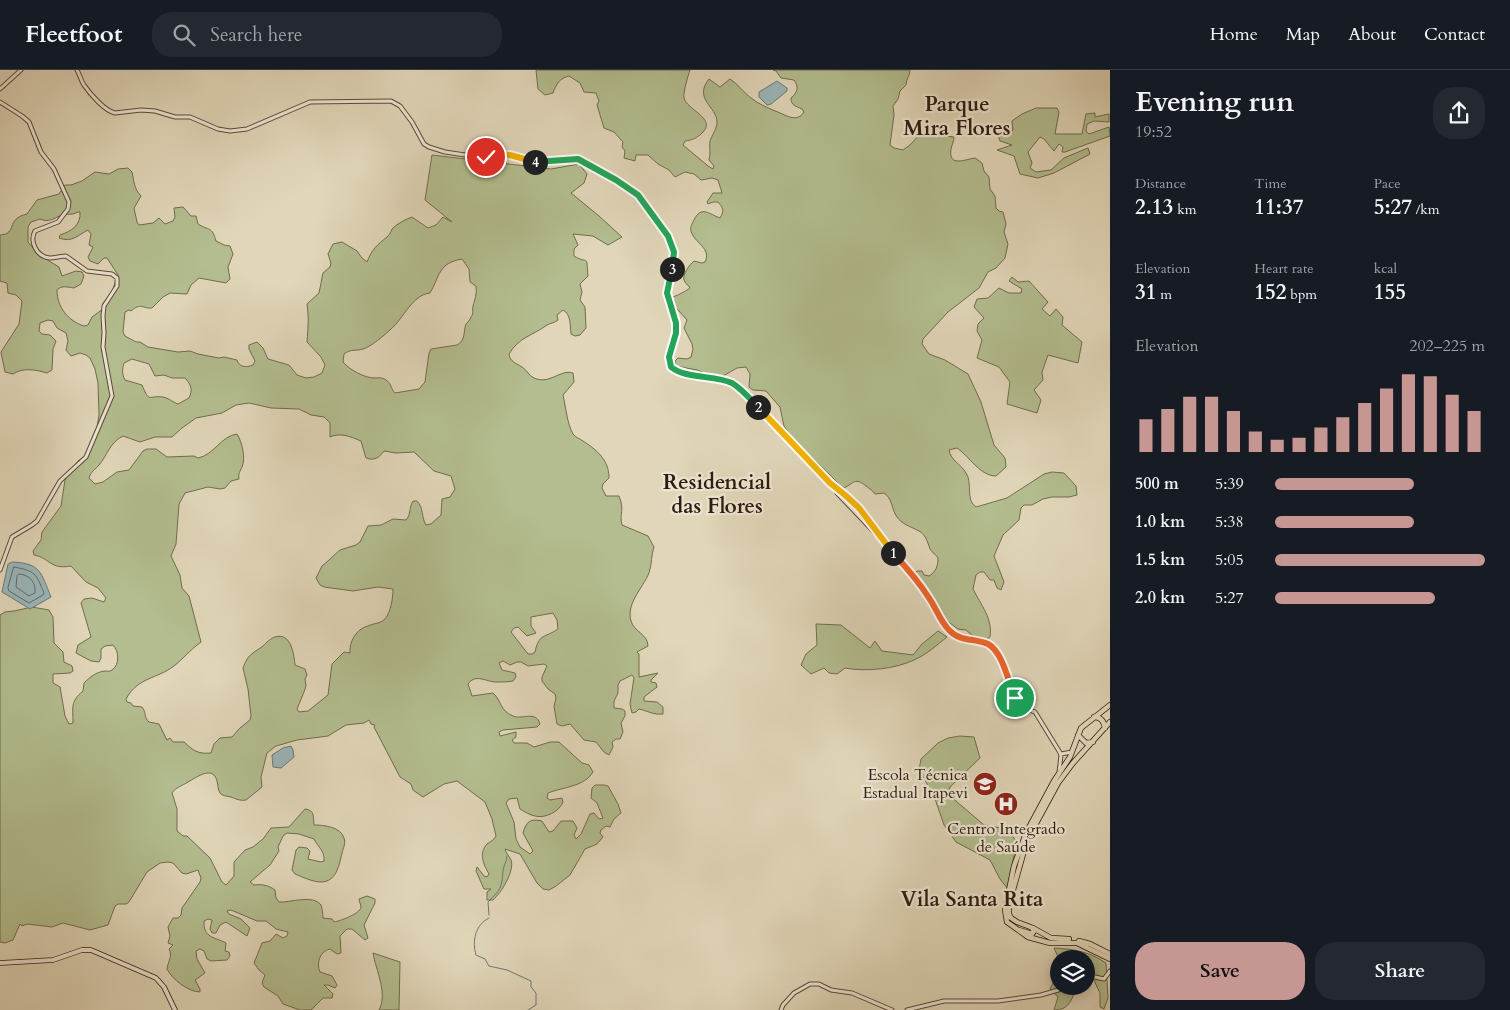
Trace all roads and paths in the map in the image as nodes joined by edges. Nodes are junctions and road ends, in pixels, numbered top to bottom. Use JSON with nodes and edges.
{"nodes":[{"id":1,"x":21,"y":70,"type":"edge"},
{"id":2,"x":77,"y":70,"type":"edge"},
{"id":3,"x":0,"y":89,"type":"edge"},
{"id":4,"x":0,"y":102,"type":"edge"},
{"id":5,"x":0,"y":570,"type":"edge"},
{"id":6,"x":1110,"y":705,"type":"edge"},
{"id":7,"x":1094,"y":717,"type":"junction"},
{"id":8,"x":1110,"y":722,"type":"edge"},
{"id":9,"x":1105,"y":728,"type":"junction"},
{"id":10,"x":1078,"y":735,"type":"junction"},
{"id":11,"x":1093,"y":742,"type":"junction"},
{"id":12,"x":1072,"y":751,"type":"junction"},
{"id":13,"x":1060,"y":754,"type":"junction"},
{"id":14,"x":1059,"y":773,"type":"junction"},
{"id":15,"x":1024,"y":924,"type":"junction"},
{"id":16,"x":1015,"y":929,"type":"junction"},
{"id":17,"x":1110,"y":954,"type":"edge"},
{"id":18,"x":1110,"y":958,"type":"edge"},
{"id":19,"x":0,"y":963,"type":"edge"},
{"id":20,"x":1110,"y":971,"type":"edge"},
{"id":21,"x":1095,"y":977,"type":"edge"},
{"id":22,"x":1050,"y":992,"type":"edge"},
{"id":23,"x":176,"y":1010,"type":"edge"},
{"id":24,"x":781,"y":1010,"type":"edge"},
{"id":25,"x":892,"y":1010,"type":"edge"},
{"id":26,"x":907,"y":1010,"type":"edge"}],
"edges":[{"from":1,"to":3,"type":"street"},
{"from":2,"to":13,"type":"street"},
{"from":4,"to":5,"type":"street"},
{"from":6,"to":7,"type":"main road"},
{"from":7,"to":9,"type":"main road"},
{"from":7,"to":10,"type":"main road"},
{"from":8,"to":9,"type":"main road"},
{"from":9,"to":11,"type":"main road"},
{"from":10,"to":11,"type":"main road"},
{"from":10,"to":12,"type":"main road"},
{"from":11,"to":15,"type":"main road"},
{"from":12,"to":13,"type":"street"},
{"from":12,"to":14,"type":"main road"},
{"from":13,"to":14,"type":"street"},
{"from":14,"to":16,"type":"main road"},
{"from":15,"to":16,"type":"main road"},
{"from":15,"to":17,"type":"main road"},
{"from":16,"to":18,"type":"main road"},
{"from":19,"to":23,"type":"main road"},
{"from":20,"to":21,"type":"street"},
{"from":22,"to":26,"type":"street"},
{"from":24,"to":25,"type":"street"}]}
